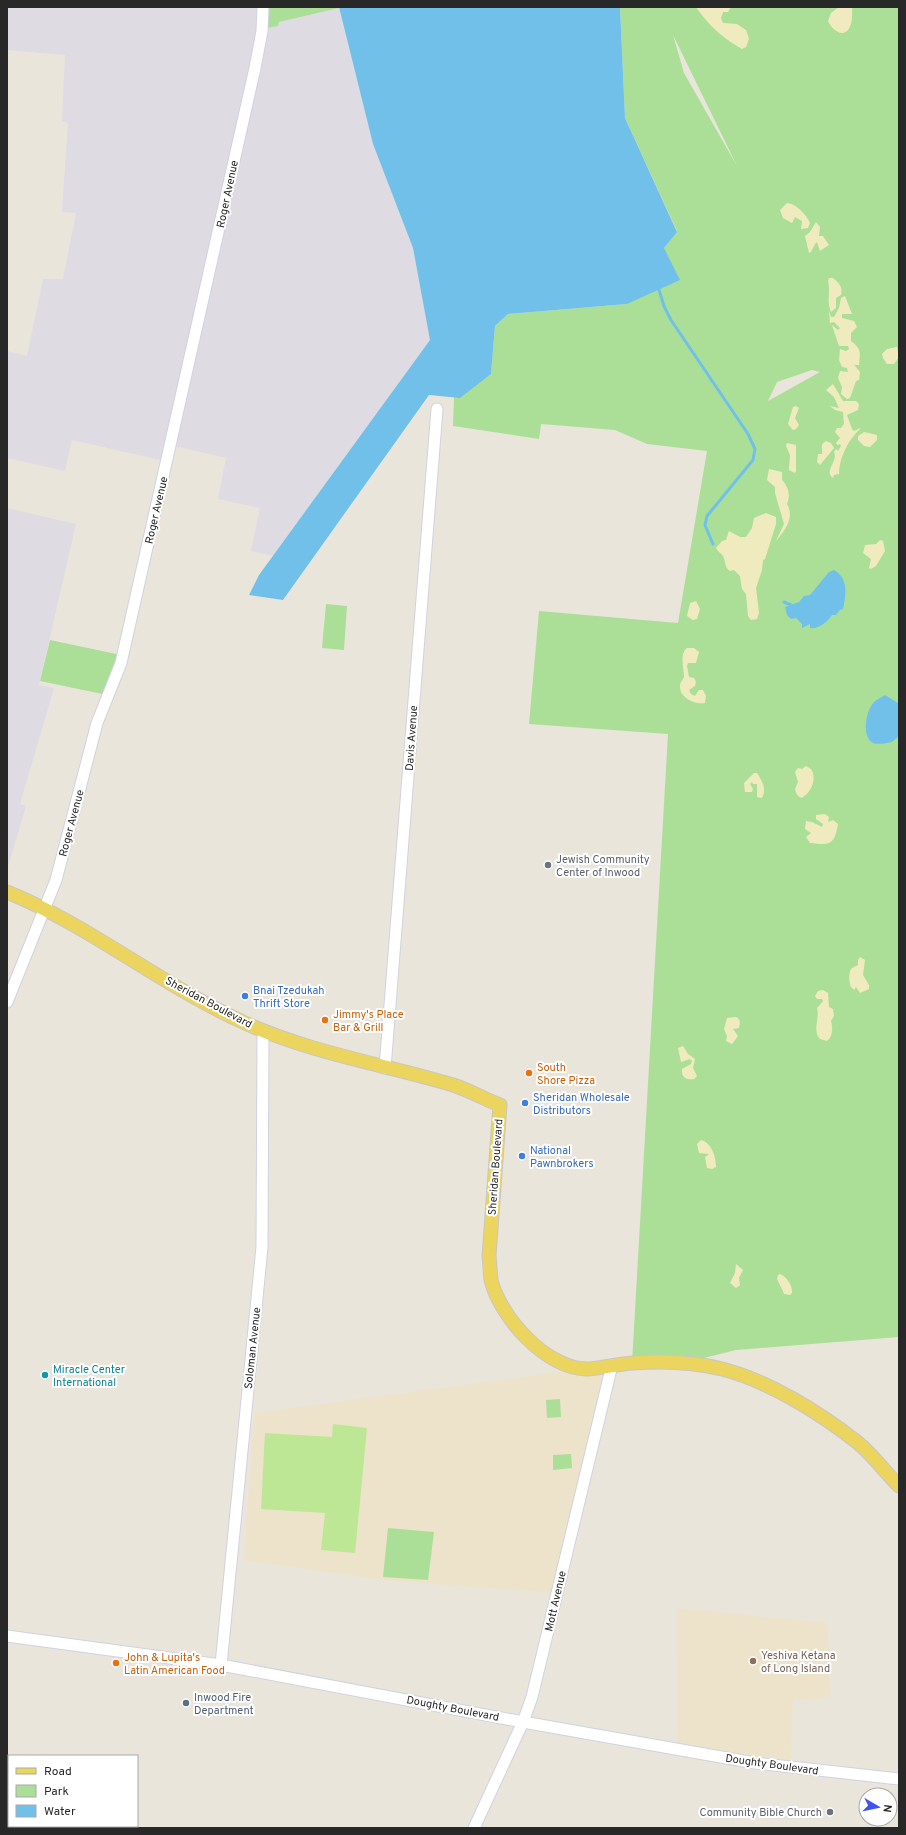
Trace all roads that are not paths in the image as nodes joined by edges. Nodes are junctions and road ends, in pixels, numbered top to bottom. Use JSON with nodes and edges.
{"nodes":[{"id":1,"x":263,"y":7,"type":"edge"},
{"id":2,"x":437,"y":409,"type":"dead end"},
{"id":3,"x":7,"y":892,"type":"edge"},
{"id":4,"x":45,"y":908,"type":"junction"},
{"id":5,"x":7,"y":1002,"type":"edge"},
{"id":6,"x":263,"y":1030,"type":"junction"},
{"id":7,"x":385,"y":1068,"type":"junction"},
{"id":8,"x":612,"y":1365,"type":"junction"},
{"id":9,"x":899,"y":1486,"type":"edge"},
{"id":10,"x":7,"y":1636,"type":"edge"},
{"id":11,"x":221,"y":1665,"type":"junction"},
{"id":12,"x":523,"y":1722,"type":"junction"},
{"id":13,"x":899,"y":1779,"type":"edge"},
{"id":14,"x":474,"y":1828,"type":"edge"}],
"edges":[{"from":1,"to":4,"type":"street","name":"Roger Avenue"},
{"from":2,"to":7,"type":"street","name":"Davis Avenue"},
{"from":3,"to":4,"type":"main road","name":"Sheridan Boulevard"},
{"from":4,"to":5,"type":"street","name":"Roger Avenue"},
{"from":4,"to":6,"type":"main road","name":"Sheridan Boulevard"},
{"from":6,"to":7,"type":"main road","name":"Sheridan Boulevard"},
{"from":6,"to":11,"type":"street","name":"Soloman Avenue"},
{"from":7,"to":8,"type":"main road","name":"Sheridan Boulevard"},
{"from":8,"to":9,"type":"main road","name":"Sheridan Boulevard"},
{"from":8,"to":12,"type":"street","name":"Mott Avenue"},
{"from":10,"to":11,"type":"street","name":"Doughty Boulevard"},
{"from":11,"to":12,"type":"street","name":"Doughty Boulevard"},
{"from":12,"to":13,"type":"street","name":"Doughty Boulevard"},
{"from":12,"to":14,"type":"street","name":"Mott Avenue"}]}
